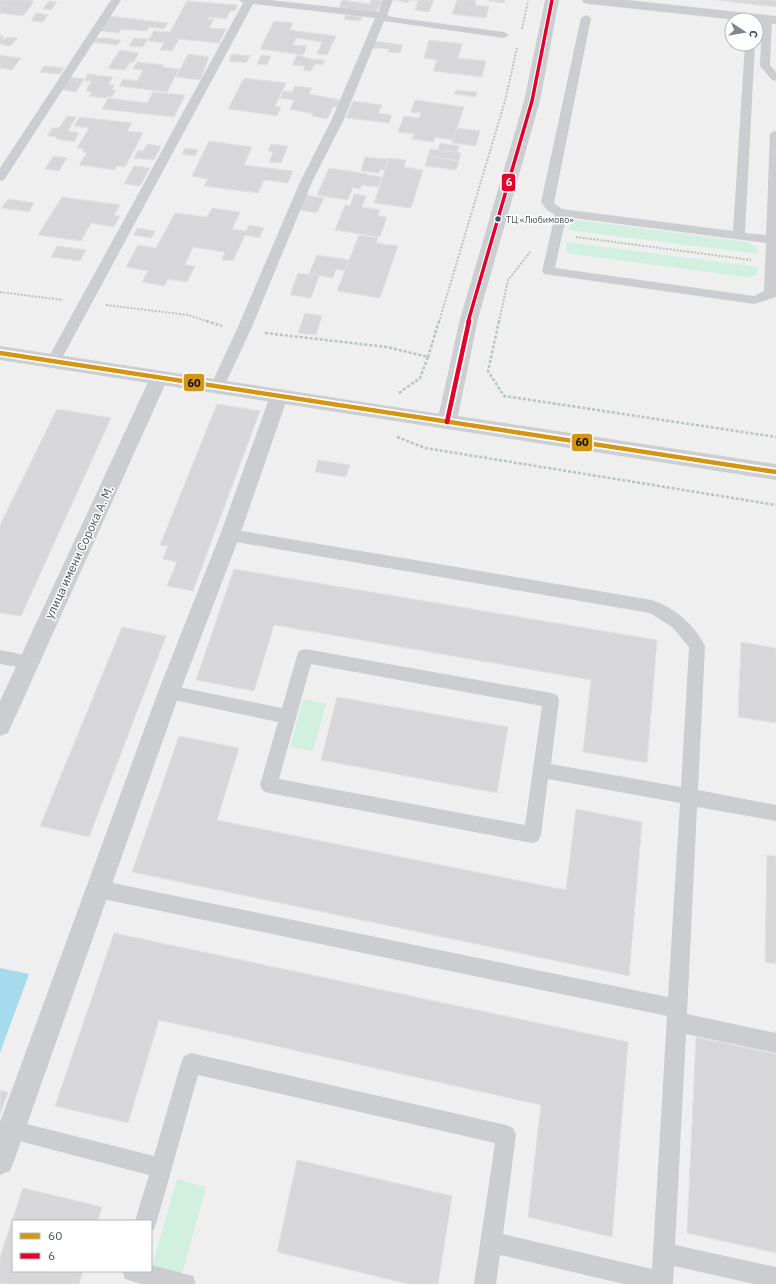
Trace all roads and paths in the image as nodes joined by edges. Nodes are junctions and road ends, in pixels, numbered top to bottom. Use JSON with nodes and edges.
{"nodes":[{"id":1,"x":116,"y":0,"type":"edge"},
{"id":2,"x":248,"y":0,"type":"edge"},
{"id":3,"x":388,"y":0,"type":"edge"},
{"id":4,"x":528,"y":0,"type":"edge"},
{"id":5,"x":552,"y":0,"type":"edge"},
{"id":6,"x":589,"y":0,"type":"edge"},
{"id":7,"x":382,"y":16,"type":"junction"},
{"id":8,"x":724,"y":17,"type":"edge"},
{"id":9,"x":586,"y":18,"type":"dead end"},
{"id":10,"x":772,"y":19,"type":"edge"},
{"id":11,"x":521,"y":31,"type":"dead end"},
{"id":12,"x":504,"y":35,"type":"dead end"},
{"id":13,"x":518,"y":44,"type":"dead end"},
{"id":14,"x":750,"y":52,"type":"edge"},
{"id":15,"x":776,"y":78,"type":"edge"},
{"id":16,"x":776,"y":134,"type":"edge"},
{"id":17,"x":0,"y":177,"type":"edge"},
{"id":18,"x":561,"y":213,"type":"junction"},
{"id":19,"x":739,"y":236,"type":"junction"},
{"id":20,"x":575,"y":237,"type":"dead end"},
{"id":21,"x":772,"y":240,"type":"junction"},
{"id":22,"x":531,"y":251,"type":"dead end"},
{"id":23,"x":758,"y":261,"type":"dead end"},
{"id":24,"x":773,"y":293,"type":"edge"},
{"id":25,"x":434,"y":333,"type":"dead end"},
{"id":26,"x":0,"y":353,"type":"edge"},
{"id":27,"x":428,"y":357,"type":"dead end"},
{"id":28,"x":53,"y":362,"type":"junction"},
{"id":29,"x":159,"y":378,"type":"junction"},
{"id":30,"x":217,"y":387,"type":"junction"},
{"id":31,"x":398,"y":394,"type":"dead end"},
{"id":32,"x":279,"y":396,"type":"junction"},
{"id":33,"x":446,"y":422,"type":"junction"},
{"id":34,"x":391,"y":435,"type":"dead end"},
{"id":35,"x":776,"y":437,"type":"edge"},
{"id":36,"x":776,"y":472,"type":"edge"},
{"id":37,"x":776,"y":505,"type":"edge"},
{"id":38,"x":230,"y":535,"type":"junction"},
{"id":39,"x":0,"y":657,"type":"edge"},
{"id":40,"x":29,"y":662,"type":"junction"},
{"id":41,"x":169,"y":692,"type":"junction"},
{"id":42,"x":288,"y":717,"type":"junction"},
{"id":43,"x":0,"y":726,"type":"edge"},
{"id":44,"x":541,"y":770,"type":"junction"},
{"id":45,"x":689,"y":797,"type":"junction"},
{"id":46,"x":776,"y":813,"type":"edge"},
{"id":47,"x":98,"y":889,"type":"junction"},
{"id":48,"x":678,"y":1015,"type":"junction"},
{"id":49,"x":776,"y":1043,"type":"edge"},
{"id":50,"x":11,"y":1130,"type":"junction"},
{"id":51,"x":0,"y":1161,"type":"edge"},
{"id":52,"x":161,"y":1168,"type":"junction"},
{"id":53,"x":146,"y":1220,"type":"edge"},
{"id":54,"x":491,"y":1242,"type":"junction"},
{"id":55,"x":663,"y":1253,"type":"junction"},
{"id":56,"x":137,"y":1272,"type":"edge"},
{"id":57,"x":776,"y":1278,"type":"edge"},
{"id":58,"x":662,"y":1283,"type":"edge"},
{"id":59,"x":185,"y":1284,"type":"edge"},
{"id":60,"x":485,"y":1284,"type":"edge"}],
"edges":[{"from":1,"to":17,"type":"lane"},
{"from":2,"to":7,"type":"lane"},
{"from":2,"to":28,"type":"lane"},
{"from":3,"to":7,"type":"lane"},
{"from":4,"to":11,"type":"path"},
{"from":5,"to":33,"type":"main road"},
{"from":6,"to":8,"type":"street"},
{"from":7,"to":12,"type":"lane"},
{"from":7,"to":30,"type":"lane"},
{"from":9,"to":18,"type":"lane"},
{"from":10,"to":15,"type":"lane"},
{"from":13,"to":25,"type":"path"},
{"from":14,"to":19,"type":"lane"},
{"from":16,"to":21,"type":"lane"},
{"from":18,"to":19,"type":"lane"},
{"from":18,"to":24,"type":"lane"},
{"from":19,"to":21,"type":"lane"},
{"from":20,"to":23,"type":"path"},
{"from":21,"to":24,"type":"lane"},
{"from":22,"to":35,"type":"path"},
{"from":26,"to":28,"type":"street"},
{"from":27,"to":31,"type":"path"},
{"from":28,"to":29,"type":"street"},
{"from":29,"to":30,"type":"street"},
{"from":29,"to":40,"type":"street","name":"улица имени Сорока А. М."},
{"from":30,"to":32,"type":"street"},
{"from":32,"to":33,"type":"street"},
{"from":32,"to":38,"type":"street"},
{"from":33,"to":36,"type":"main road"},
{"from":34,"to":37,"type":"path"},
{"from":38,"to":41,"type":"street"},
{"from":38,"to":45,"type":"lane"},
{"from":39,"to":40,"type":"lane"},
{"from":40,"to":43,"type":"street","name":"улица имени Сорока А. М."},
{"from":41,"to":42,"type":"lane"},
{"from":41,"to":47,"type":"street"},
{"from":42,"to":44,"type":"lane"},
{"from":42,"to":44,"type":"lane"},
{"from":44,"to":45,"type":"lane"},
{"from":45,"to":46,"type":"lane"},
{"from":45,"to":48,"type":"lane"},
{"from":47,"to":48,"type":"lane"},
{"from":47,"to":50,"type":"street"},
{"from":48,"to":49,"type":"lane"},
{"from":48,"to":55,"type":"lane"},
{"from":50,"to":51,"type":"street"},
{"from":50,"to":52,"type":"lane"},
{"from":52,"to":53,"type":"lane"},
{"from":52,"to":54,"type":"lane"},
{"from":54,"to":58,"type":"lane"},
{"from":54,"to":60,"type":"lane"},
{"from":55,"to":57,"type":"lane"},
{"from":55,"to":58,"type":"lane"},
{"from":56,"to":59,"type":"lane"}]}
